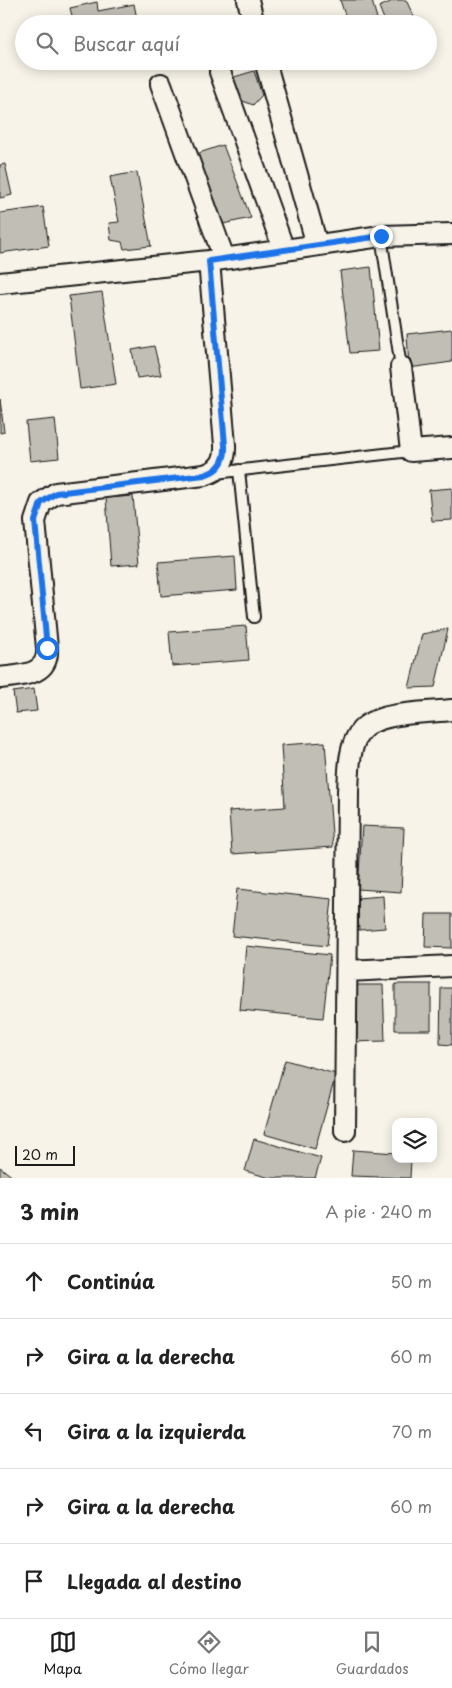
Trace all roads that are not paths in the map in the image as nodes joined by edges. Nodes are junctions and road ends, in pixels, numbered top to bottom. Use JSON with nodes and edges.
{"nodes":[{"id":1,"x":248,"y":0,"type":"edge"},
{"id":2,"x":252,"y":15,"type":"edge"},
{"id":3,"x":267,"y":70,"type":"edge"},
{"id":4,"x":220,"y":72,"type":"dead end"},
{"id":5,"x":161,"y":84,"type":"dead end"},
{"id":6,"x":452,"y":234,"type":"edge"},
{"id":7,"x":381,"y":236,"type":"junction"},
{"id":8,"x":316,"y":245,"type":"junction"},
{"id":9,"x":284,"y":250,"type":"junction"},
{"id":10,"x":217,"y":259,"type":"junction"},
{"id":11,"x":0,"y":283,"type":"edge"},
{"id":12,"x":401,"y":367,"type":"joint"},
{"id":13,"x":452,"y":448,"type":"edge"},
{"id":14,"x":411,"y":451,"type":"junction"},
{"id":15,"x":239,"y":470,"type":"junction"},
{"id":16,"x":210,"y":473,"type":"junction"},
{"id":17,"x":254,"y":617,"type":"dead end"},
{"id":18,"x":0,"y":678,"type":"edge"},
{"id":19,"x":452,"y":710,"type":"edge"},
{"id":20,"x":452,"y":966,"type":"edge"},
{"id":21,"x":347,"y":971,"type":"junction"},
{"id":22,"x":345,"y":1131,"type":"dead end"}],
"edges":[{"from":1,"to":2,"type":"street"},
{"from":3,"to":8,"type":"street"},
{"from":4,"to":9,"type":"street"},
{"from":5,"to":10,"type":"street"},
{"from":6,"to":7,"type":"street"},
{"from":7,"to":8,"type":"street"},
{"from":7,"to":12,"type":"lane"},
{"from":8,"to":9,"type":"street"},
{"from":9,"to":10,"type":"street"},
{"from":10,"to":11,"type":"street"},
{"from":10,"to":16,"type":"street"},
{"from":12,"to":14,"type":"street"},
{"from":13,"to":14,"type":"street"},
{"from":14,"to":15,"type":"lane"},
{"from":15,"to":16,"type":"lane"},
{"from":15,"to":17,"type":"lane"},
{"from":16,"to":18,"type":"street"},
{"from":19,"to":21,"type":"street"},
{"from":20,"to":21,"type":"street"},
{"from":21,"to":22,"type":"street"}]}
